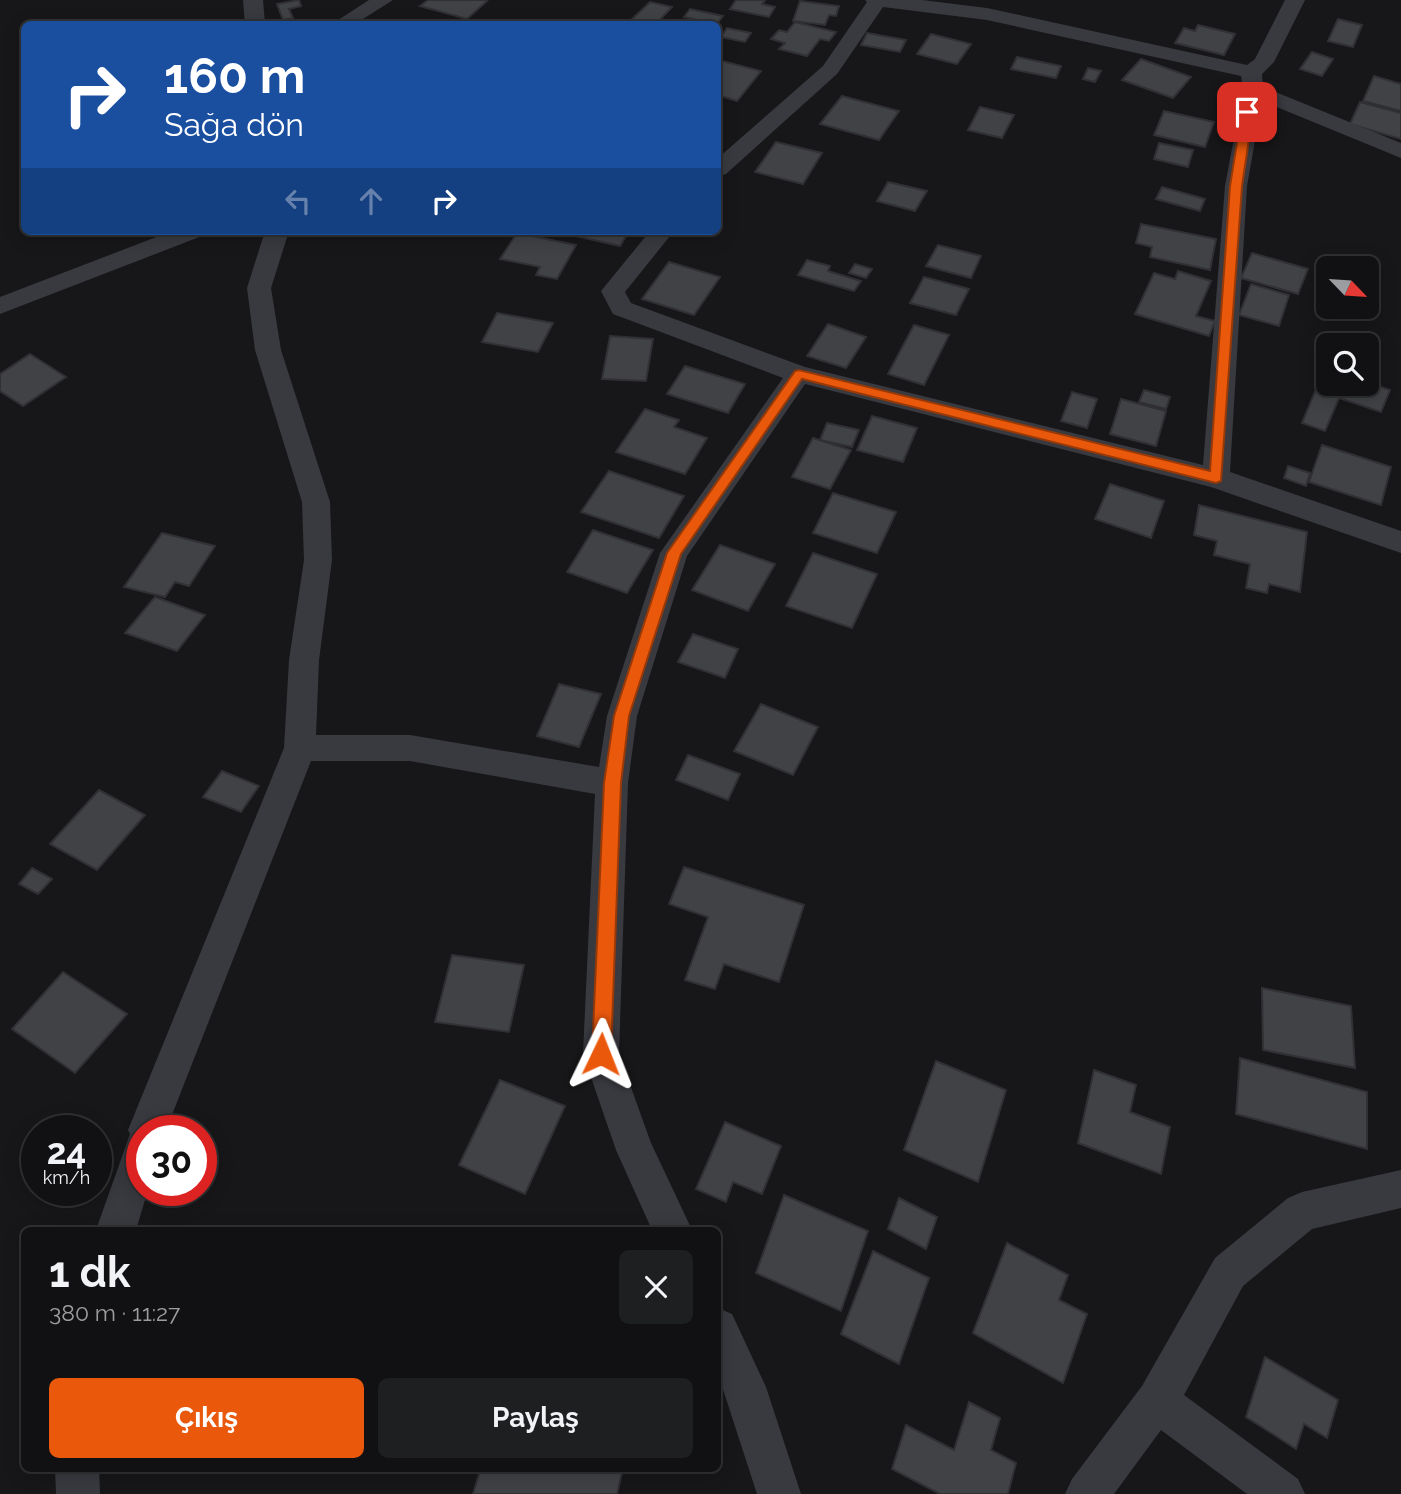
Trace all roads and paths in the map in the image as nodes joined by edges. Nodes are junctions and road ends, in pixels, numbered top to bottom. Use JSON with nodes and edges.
{"nodes":[{"id":1,"x":253,"y":0,"type":"edge"},
{"id":2,"x":383,"y":0,"type":"edge"},
{"id":3,"x":877,"y":0,"type":"edge"},
{"id":4,"x":1295,"y":0,"type":"edge"},
{"id":5,"x":255,"y":21,"type":"edge"},
{"id":6,"x":347,"y":21,"type":"edge"},
{"id":7,"x":1252,"y":81,"type":"junction"},
{"id":8,"x":1401,"y":151,"type":"edge"},
{"id":9,"x":721,"y":166,"type":"edge"},
{"id":10,"x":184,"y":235,"type":"edge"},
{"id":11,"x":276,"y":235,"type":"edge"},
{"id":12,"x":659,"y":235,"type":"edge"},
{"id":13,"x":0,"y":306,"type":"edge"},
{"id":14,"x":799,"y":374,"type":"junction"},
{"id":15,"x":1216,"y":478,"type":"junction"},
{"id":16,"x":1401,"y":542,"type":"edge"},
{"id":17,"x":300,"y":748,"type":"junction"},
{"id":18,"x":612,"y":783,"type":"junction"},
{"id":19,"x":153,"y":1115,"type":"edge"},
{"id":20,"x":1401,"y":1189,"type":"edge"},
{"id":21,"x":126,"y":1198,"type":"edge"},
{"id":22,"x":117,"y":1227,"type":"edge"},
{"id":23,"x":671,"y":1227,"type":"edge"},
{"id":24,"x":721,"y":1335,"type":"edge"},
{"id":25,"x":1157,"y":1401,"type":"junction"},
{"id":26,"x":76,"y":1472,"type":"edge"},
{"id":27,"x":78,"y":1494,"type":"edge"},
{"id":28,"x":779,"y":1494,"type":"edge"},
{"id":29,"x":1087,"y":1494,"type":"edge"},
{"id":30,"x":1283,"y":1494,"type":"edge"}],
"edges":[{"from":1,"to":5,"type":"street"},
{"from":2,"to":6,"type":"street"},
{"from":3,"to":7,"type":"street"},
{"from":3,"to":9,"type":"street"},
{"from":4,"to":7,"type":"street"},
{"from":7,"to":8,"type":"street"},
{"from":7,"to":15,"type":"street"},
{"from":10,"to":13,"type":"street"},
{"from":11,"to":17,"type":"street"},
{"from":12,"to":14,"type":"street"},
{"from":14,"to":15,"type":"street"},
{"from":14,"to":18,"type":"street"},
{"from":15,"to":16,"type":"street"},
{"from":17,"to":18,"type":"street"},
{"from":17,"to":19,"type":"street"},
{"from":18,"to":23,"type":"street"},
{"from":20,"to":25,"type":"street"},
{"from":21,"to":22,"type":"street"},
{"from":24,"to":28,"type":"street"},
{"from":25,"to":29,"type":"street"},
{"from":25,"to":30,"type":"street"},
{"from":26,"to":27,"type":"street"}]}
